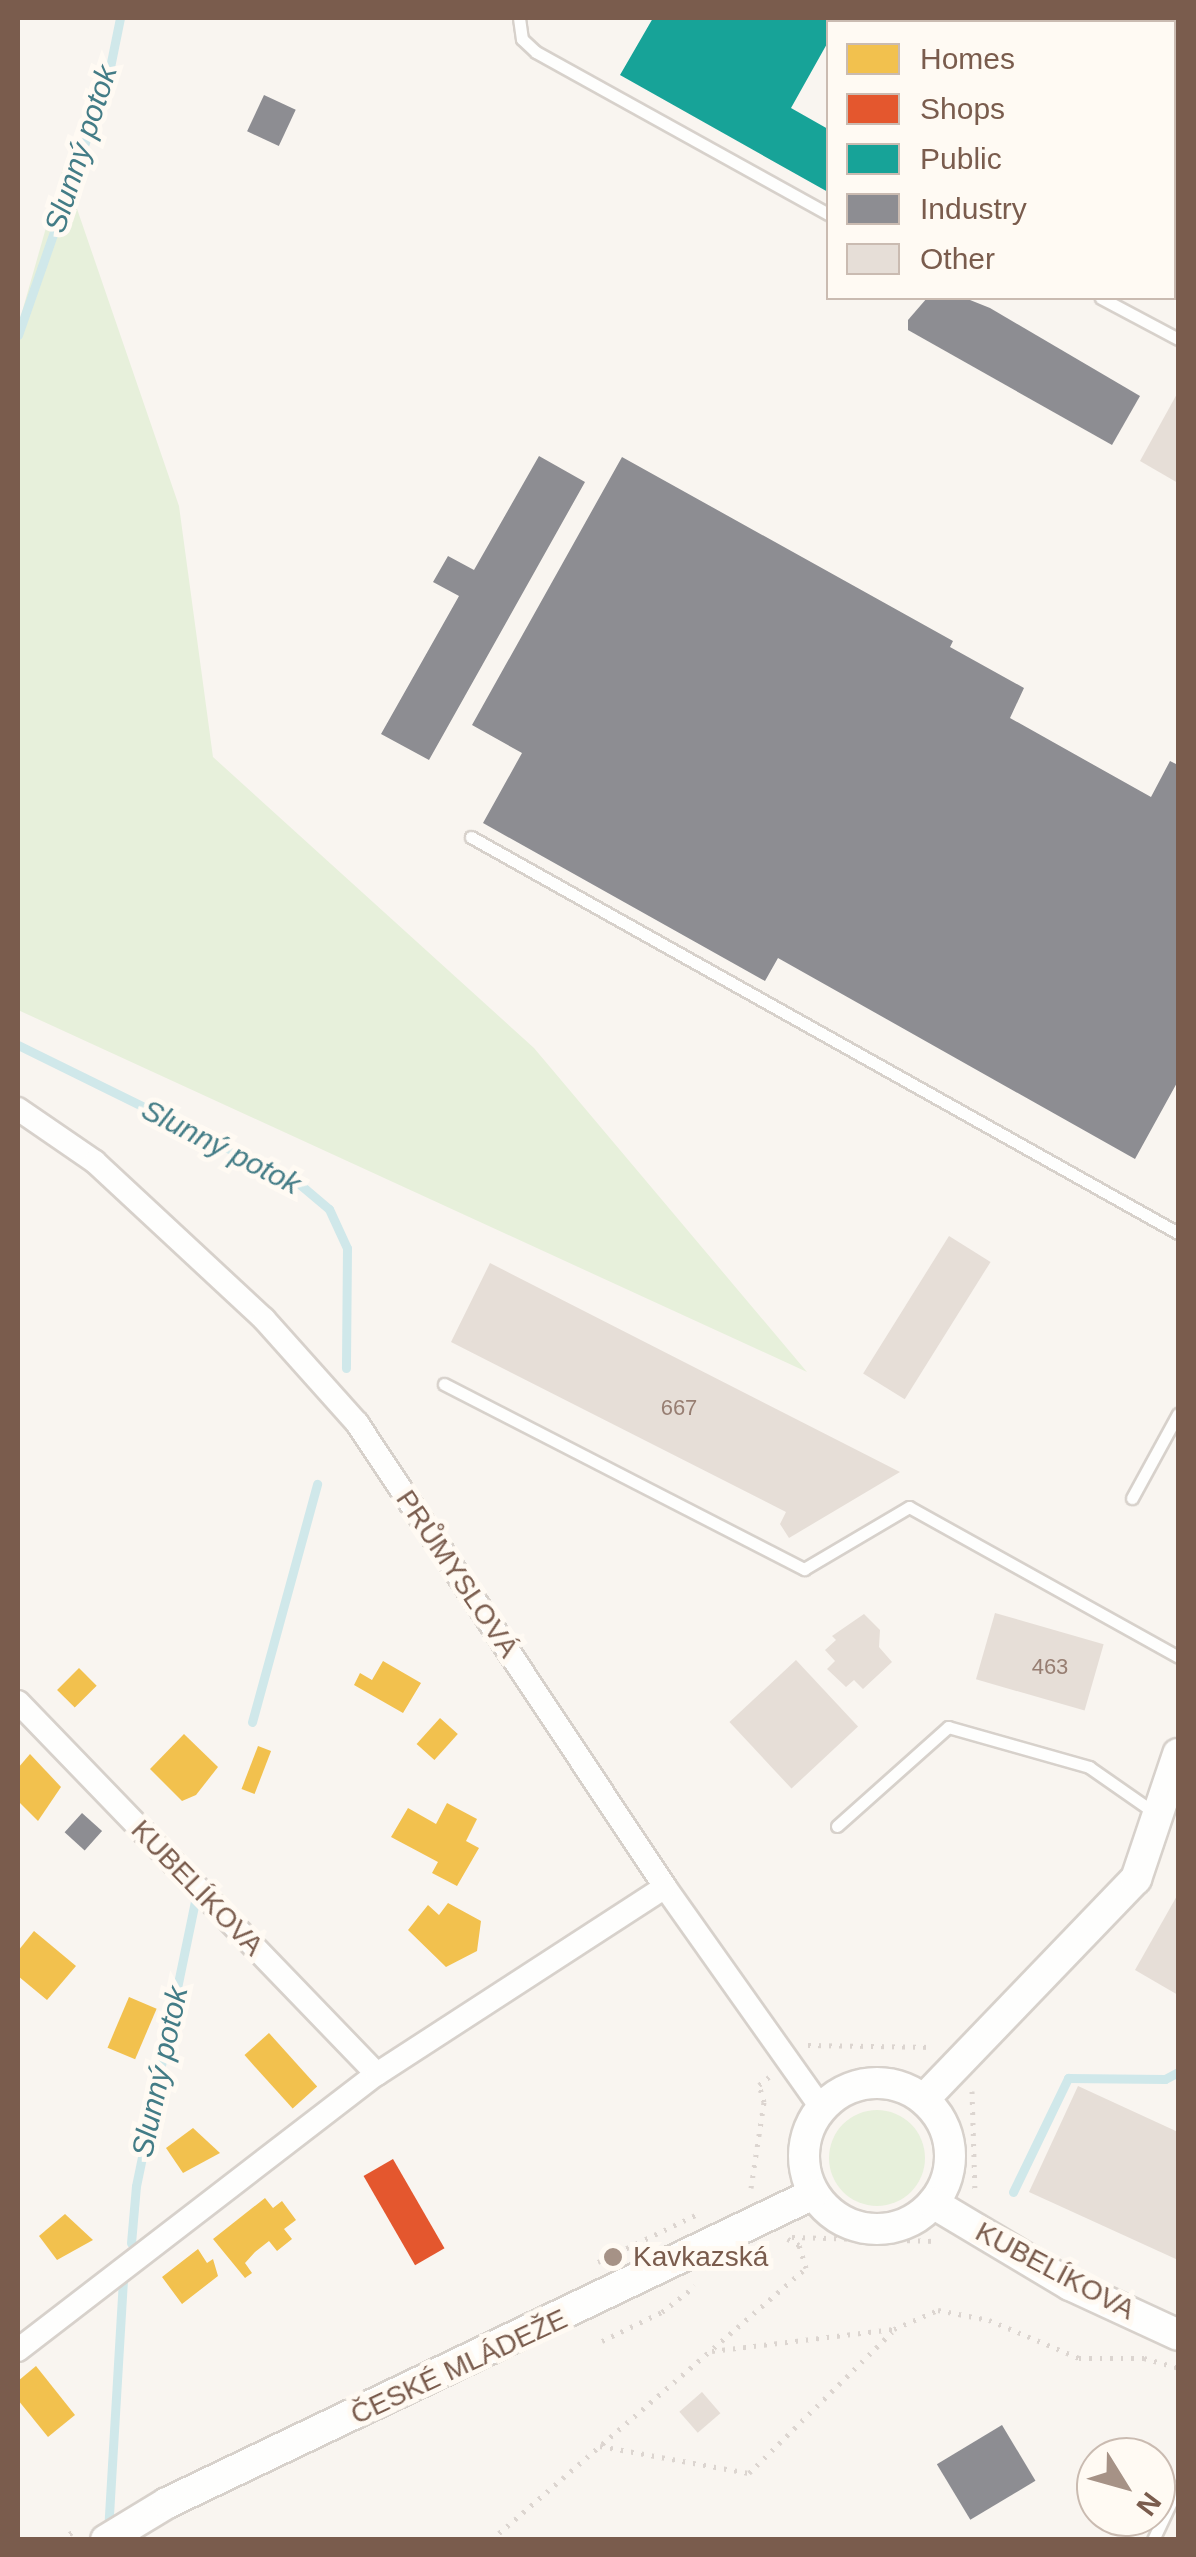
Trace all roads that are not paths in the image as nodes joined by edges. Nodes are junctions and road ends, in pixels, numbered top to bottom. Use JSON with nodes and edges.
{"nodes":[{"id":1,"x":519,"y":18,"type":"edge"},
{"id":2,"x":826,"y":213,"type":"edge"},
{"id":3,"x":1105,"y":300,"type":"edge"},
{"id":4,"x":1178,"y":339,"type":"edge"},
{"id":5,"x":472,"y":837,"type":"dead end"},
{"id":6,"x":18,"y":1109,"type":"edge"},
{"id":7,"x":1178,"y":1234,"type":"edge"},
{"id":8,"x":444,"y":1384,"type":"dead end"},
{"id":9,"x":1178,"y":1414,"type":"edge"},
{"id":10,"x":1132,"y":1498,"type":"dead end"},
{"id":11,"x":1178,"y":1657,"type":"edge"},
{"id":12,"x":18,"y":1702,"type":"edge"},
{"id":13,"x":1178,"y":1754,"type":"edge"},
{"id":14,"x":1160,"y":1818,"type":"junction"},
{"id":15,"x":837,"y":1826,"type":"dead end"},
{"id":16,"x":664,"y":1887,"type":"junction"},
{"id":17,"x":377,"y":2074,"type":"junction"},
{"id":18,"x":924,"y":2099,"type":"junction"},
{"id":19,"x":822,"y":2107,"type":"junction"},
{"id":20,"x":813,"y":2194,"type":"junction"},
{"id":21,"x":945,"y":2210,"type":"junction"},
{"id":22,"x":1178,"y":2334,"type":"edge"},
{"id":23,"x":18,"y":2350,"type":"edge"},
{"id":24,"x":1178,"y":2487,"type":"edge"},
{"id":25,"x":96,"y":2531,"type":"edge"},
{"id":26,"x":1152,"y":2540,"type":"edge"}],
"edges":[{"from":1,"to":2,"type":"lane"},
{"from":3,"to":4,"type":"lane"},
{"from":5,"to":7,"type":"lane"},
{"from":6,"to":16,"type":"street","name":"PRŮMYSLOVÁ"},
{"from":8,"to":11,"type":"lane"},
{"from":9,"to":10,"type":"lane"},
{"from":12,"to":17,"type":"street","name":"KUBELÍKOVA"},
{"from":13,"to":14,"type":"street"},
{"from":14,"to":15,"type":"lane"},
{"from":14,"to":18,"type":"street"},
{"from":16,"to":17,"type":"street"},
{"from":16,"to":19,"type":"street","name":"PRŮMYSLOVÁ"},
{"from":17,"to":23,"type":"street"},
{"from":18,"to":19,"type":"street"},
{"from":18,"to":21,"type":"street"},
{"from":19,"to":20,"type":"street"},
{"from":20,"to":21,"type":"street"},
{"from":20,"to":25,"type":"street","name":"ČESKÉ MLÁDEŽE"},
{"from":21,"to":22,"type":"street","name":"KUBELÍKOVA"},
{"from":24,"to":26,"type":"lane"}]}
